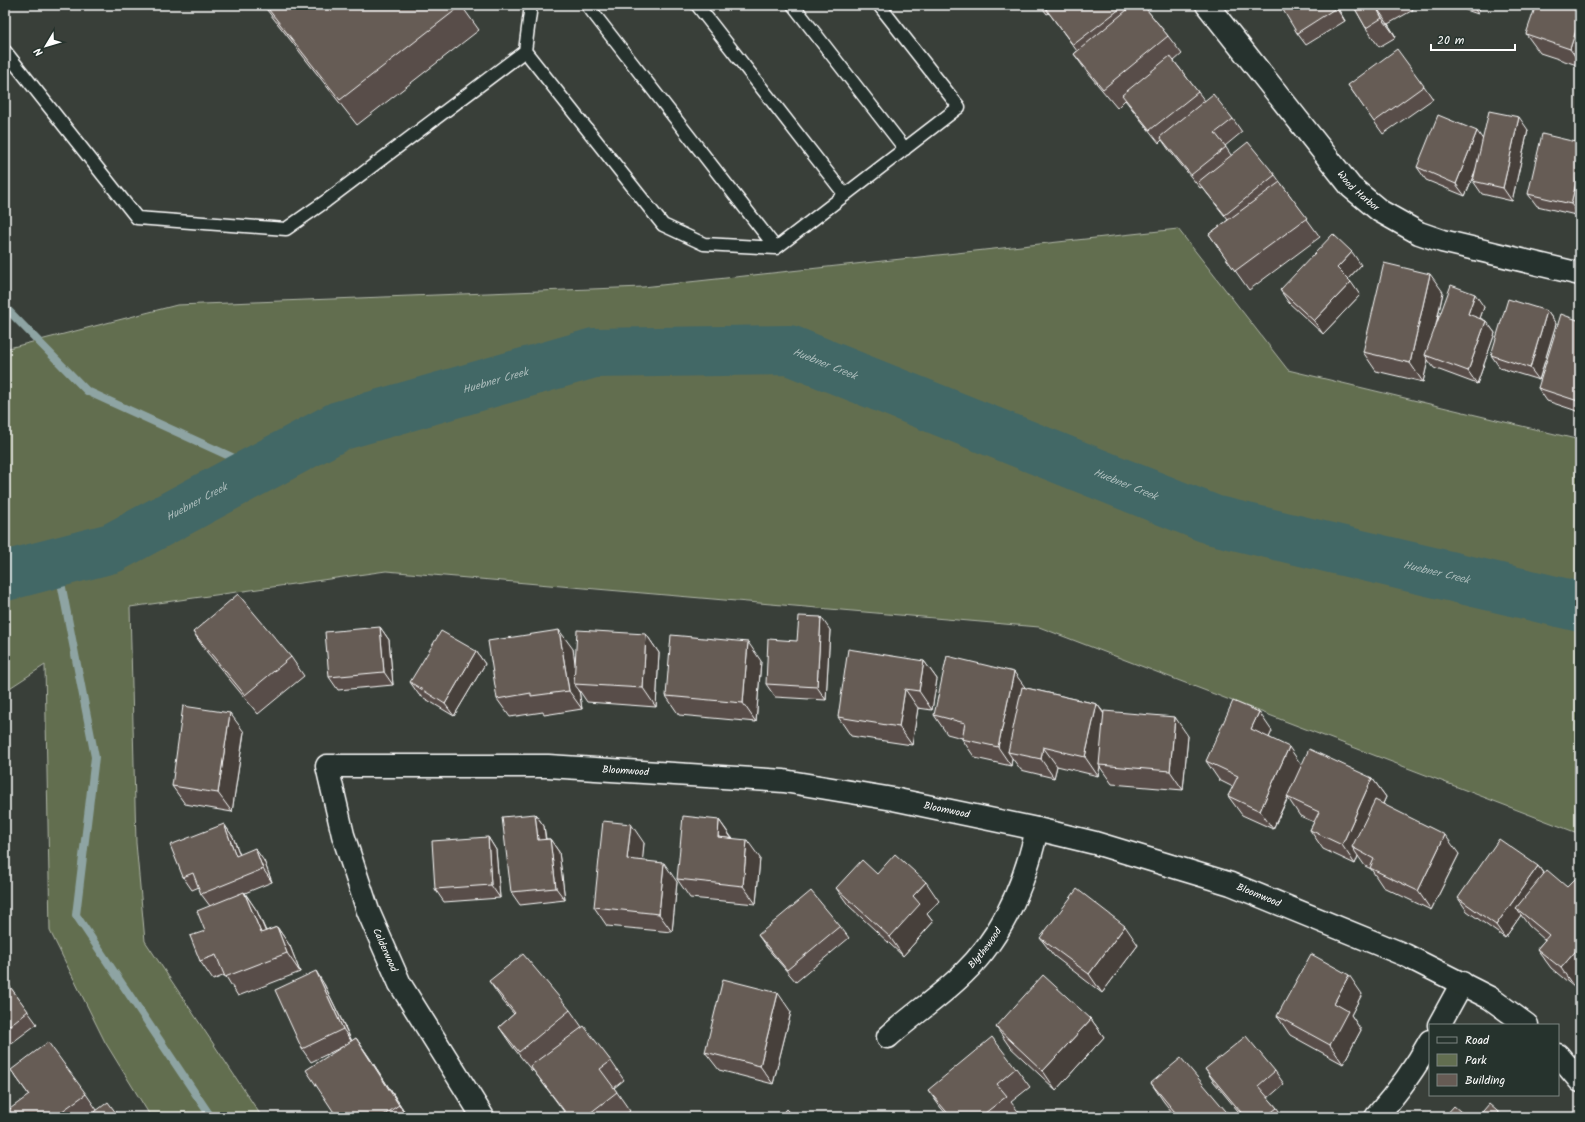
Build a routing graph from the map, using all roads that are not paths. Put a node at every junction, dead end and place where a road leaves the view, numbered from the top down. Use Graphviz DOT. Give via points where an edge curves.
graph roads {
  1 [pos="531,5"];
  2 [pos="587,5"];
  3 [pos="698,5"];
  4 [pos="793,5"];
  5 [pos="879,5"];
  6 [pos="1207,5"];
  7 [pos="5,51"];
  8 [pos="525,51"];
  9 [pos="905,149"];
  10 [pos="845,195"];
  11 [pos="776,248"];
  12 [pos="1580,274"];
  13 [pos="327,766"];
  14 [pos="1037,829"];
  15 [pos="1462,983"];
  16 [pos="1440,1024"];
  17 [pos="1526,1024"];
  18 [pos="888,1037"];
  19 [pos="1429,1043"];
  20 [pos="1559,1056"];
  21 [pos="1580,1081"];
  22 [pos="483,1117"];
  23 [pos="1376,1117"];
  1 -- 8 [label="lane"];
  2 -- 11 [label="lane"];
  3 -- 10 [label="lane"];
  4 -- 9 [label="lane"];
  5 -- 9 [label="lane" via="959,107"];
  6 -- 12 [label="street, Wood Harbor" via="1351,187 1380,211 1419,234"];
  7 -- 8 [label="lane" via="137,218 286,229"];
  8 -- 11 [label="lane" via="663,225 704,244"];
  9 -- 10 [label="lane"];
  10 -- 11 [label="lane"];
  13 -- 14 [label="street, Bloomwood" via="548,766 784,781 893,799"];
  13 -- 22 [label="street, Calderwood" via="343,835 368,911 400,984"];
  14 -- 15 [label="street, Bloomwood" via="1095,843 1231,884 1405,956"];
  14 -- 18 [label="street, Blythewood" via="1030,860 1011,909 982,954 944,992"];
  15 -- 16 [label="street"];
  15 -- 17 [label="street, Bloomwood" via="1490,998"];
  19 -- 23 [label="street" via="1398,1092"];
  20 -- 21 [label="street"];
}
